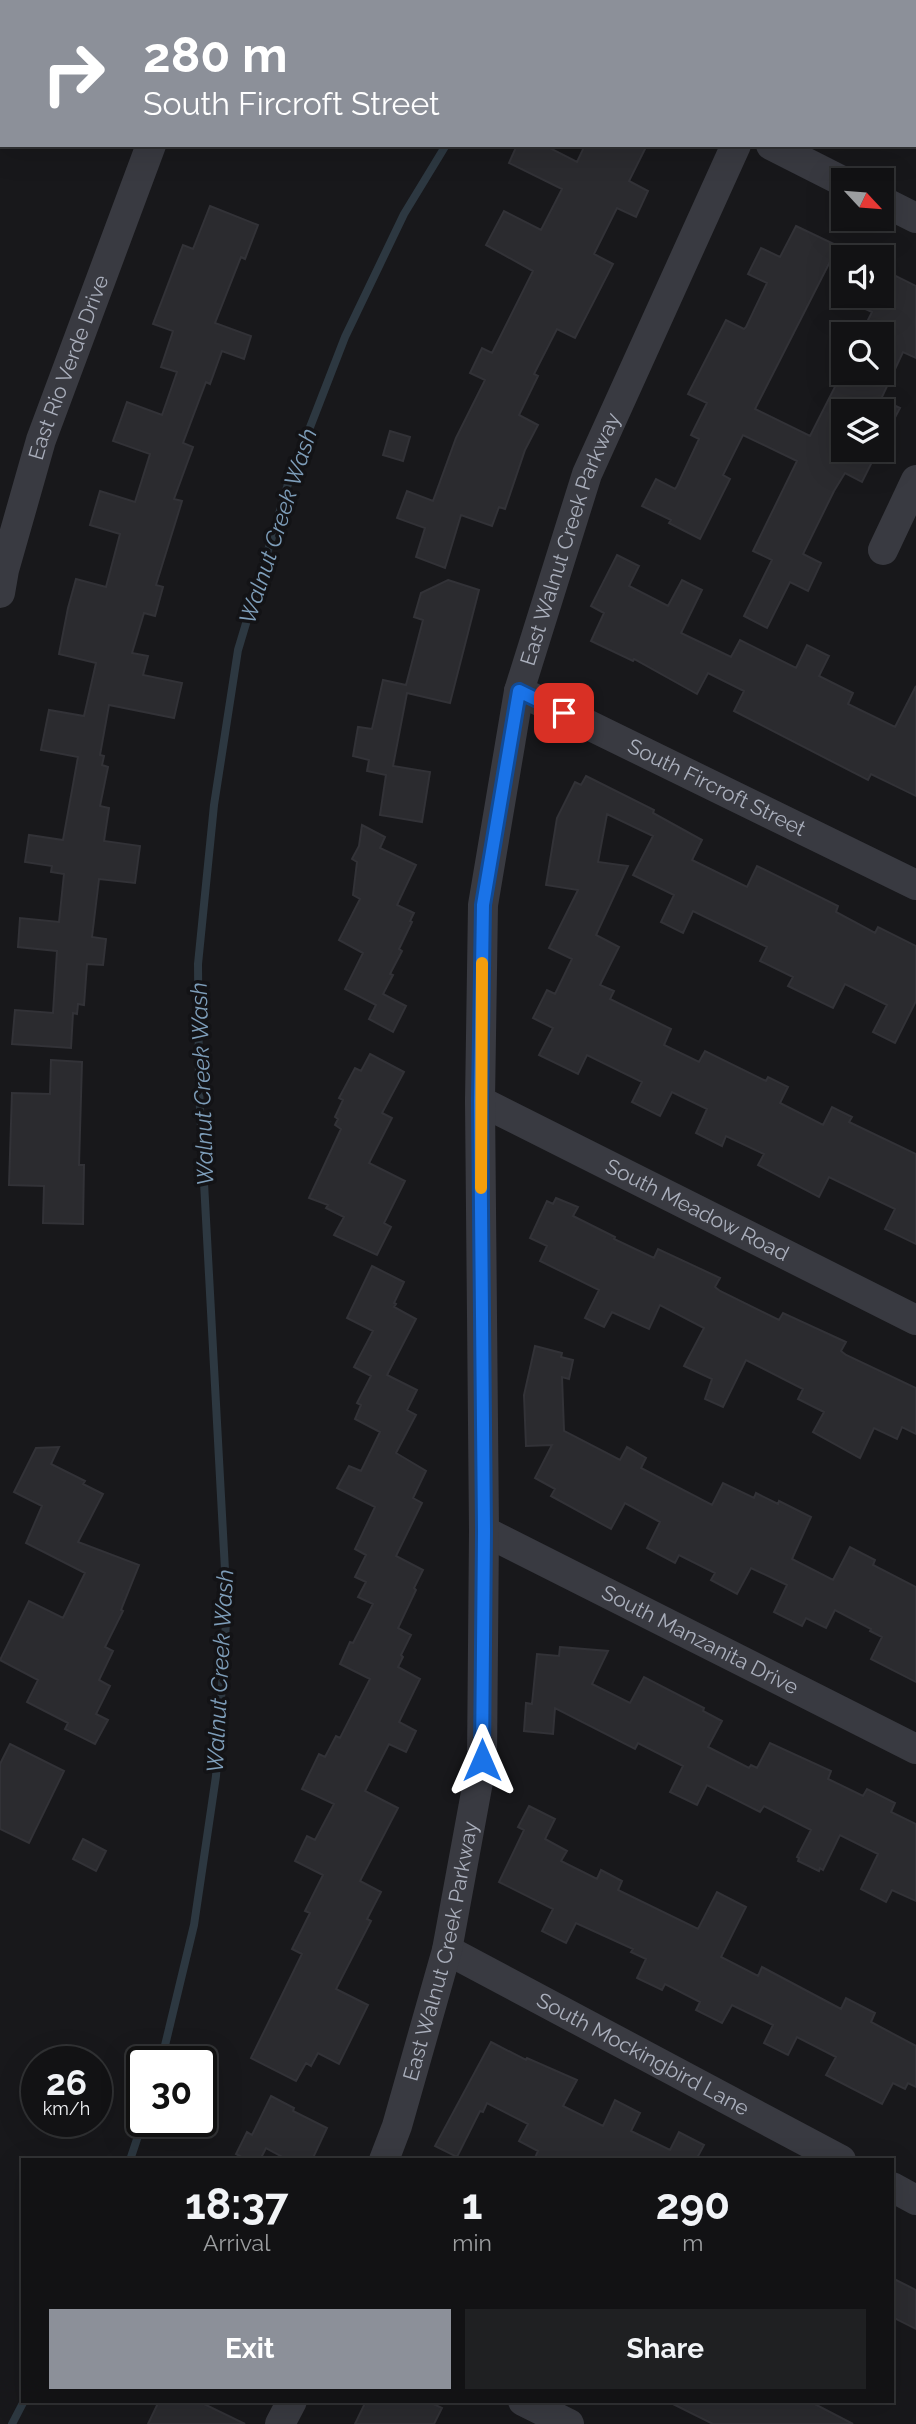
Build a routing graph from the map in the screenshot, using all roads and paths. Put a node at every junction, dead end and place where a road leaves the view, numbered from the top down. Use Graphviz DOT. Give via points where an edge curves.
graph roads {
  1 [pos="150,147"];
  2 [pos="735,147"];
  3 [pos="780,147"];
  4 [pos="805,153"];
  5 [pos="831,172"];
  6 [pos="894,207"];
  7 [pos="916,218"];
  8 [pos="916,480"];
  9 [pos="883,550"];
  10 [pos="1,577"];
  11 [pos="519,691"];
  12 [pos="916,885"];
  13 [pos="480,1101"];
  14 [pos="916,1320"];
  15 [pos="484,1531"];
  16 [pos="916,1749"];
  17 [pos="447,1950"];
  18 [pos="385,2158"];
  19 [pos="837,2158"];
  20 [pos="894,2188"];
  21 [pos="916,2200"];
  22 [pos="291,2403"];
  23 [pos="527,2403"];
  24 [pos="280,2424"];
  25 [pos="569,2424"];
  1 -- 10 [label="street, East Rio Verde Drive" via="41,440"];
  2 -- 11 [label="street, East Walnut Creek Parkway" via="587,474"];
  3 -- 4 [label="street"];
  4 -- 5 [label="street"];
  6 -- 7 [label="street"];
  8 -- 9 [label="street"];
  11 -- 12 [label="street, South Fircroft Street"];
  11 -- 13 [label="street, East Walnut Creek Parkway" via="483,905"];
  13 -- 14 [label="street, South Meadow Road"];
  13 -- 15 [label="street, East Walnut Creek Parkway"];
  15 -- 16 [label="street, South Manzanita Drive"];
  15 -- 17 [label="street, East Walnut Creek Parkway" via="482,1760"];
  17 -- 18 [label="street, East Walnut Creek Parkway"];
  17 -- 19 [label="street, South Mockingbird Lane"];
  20 -- 21 [label="street"];
  22 -- 24 [label="street"];
  23 -- 25 [label="street"];
}
